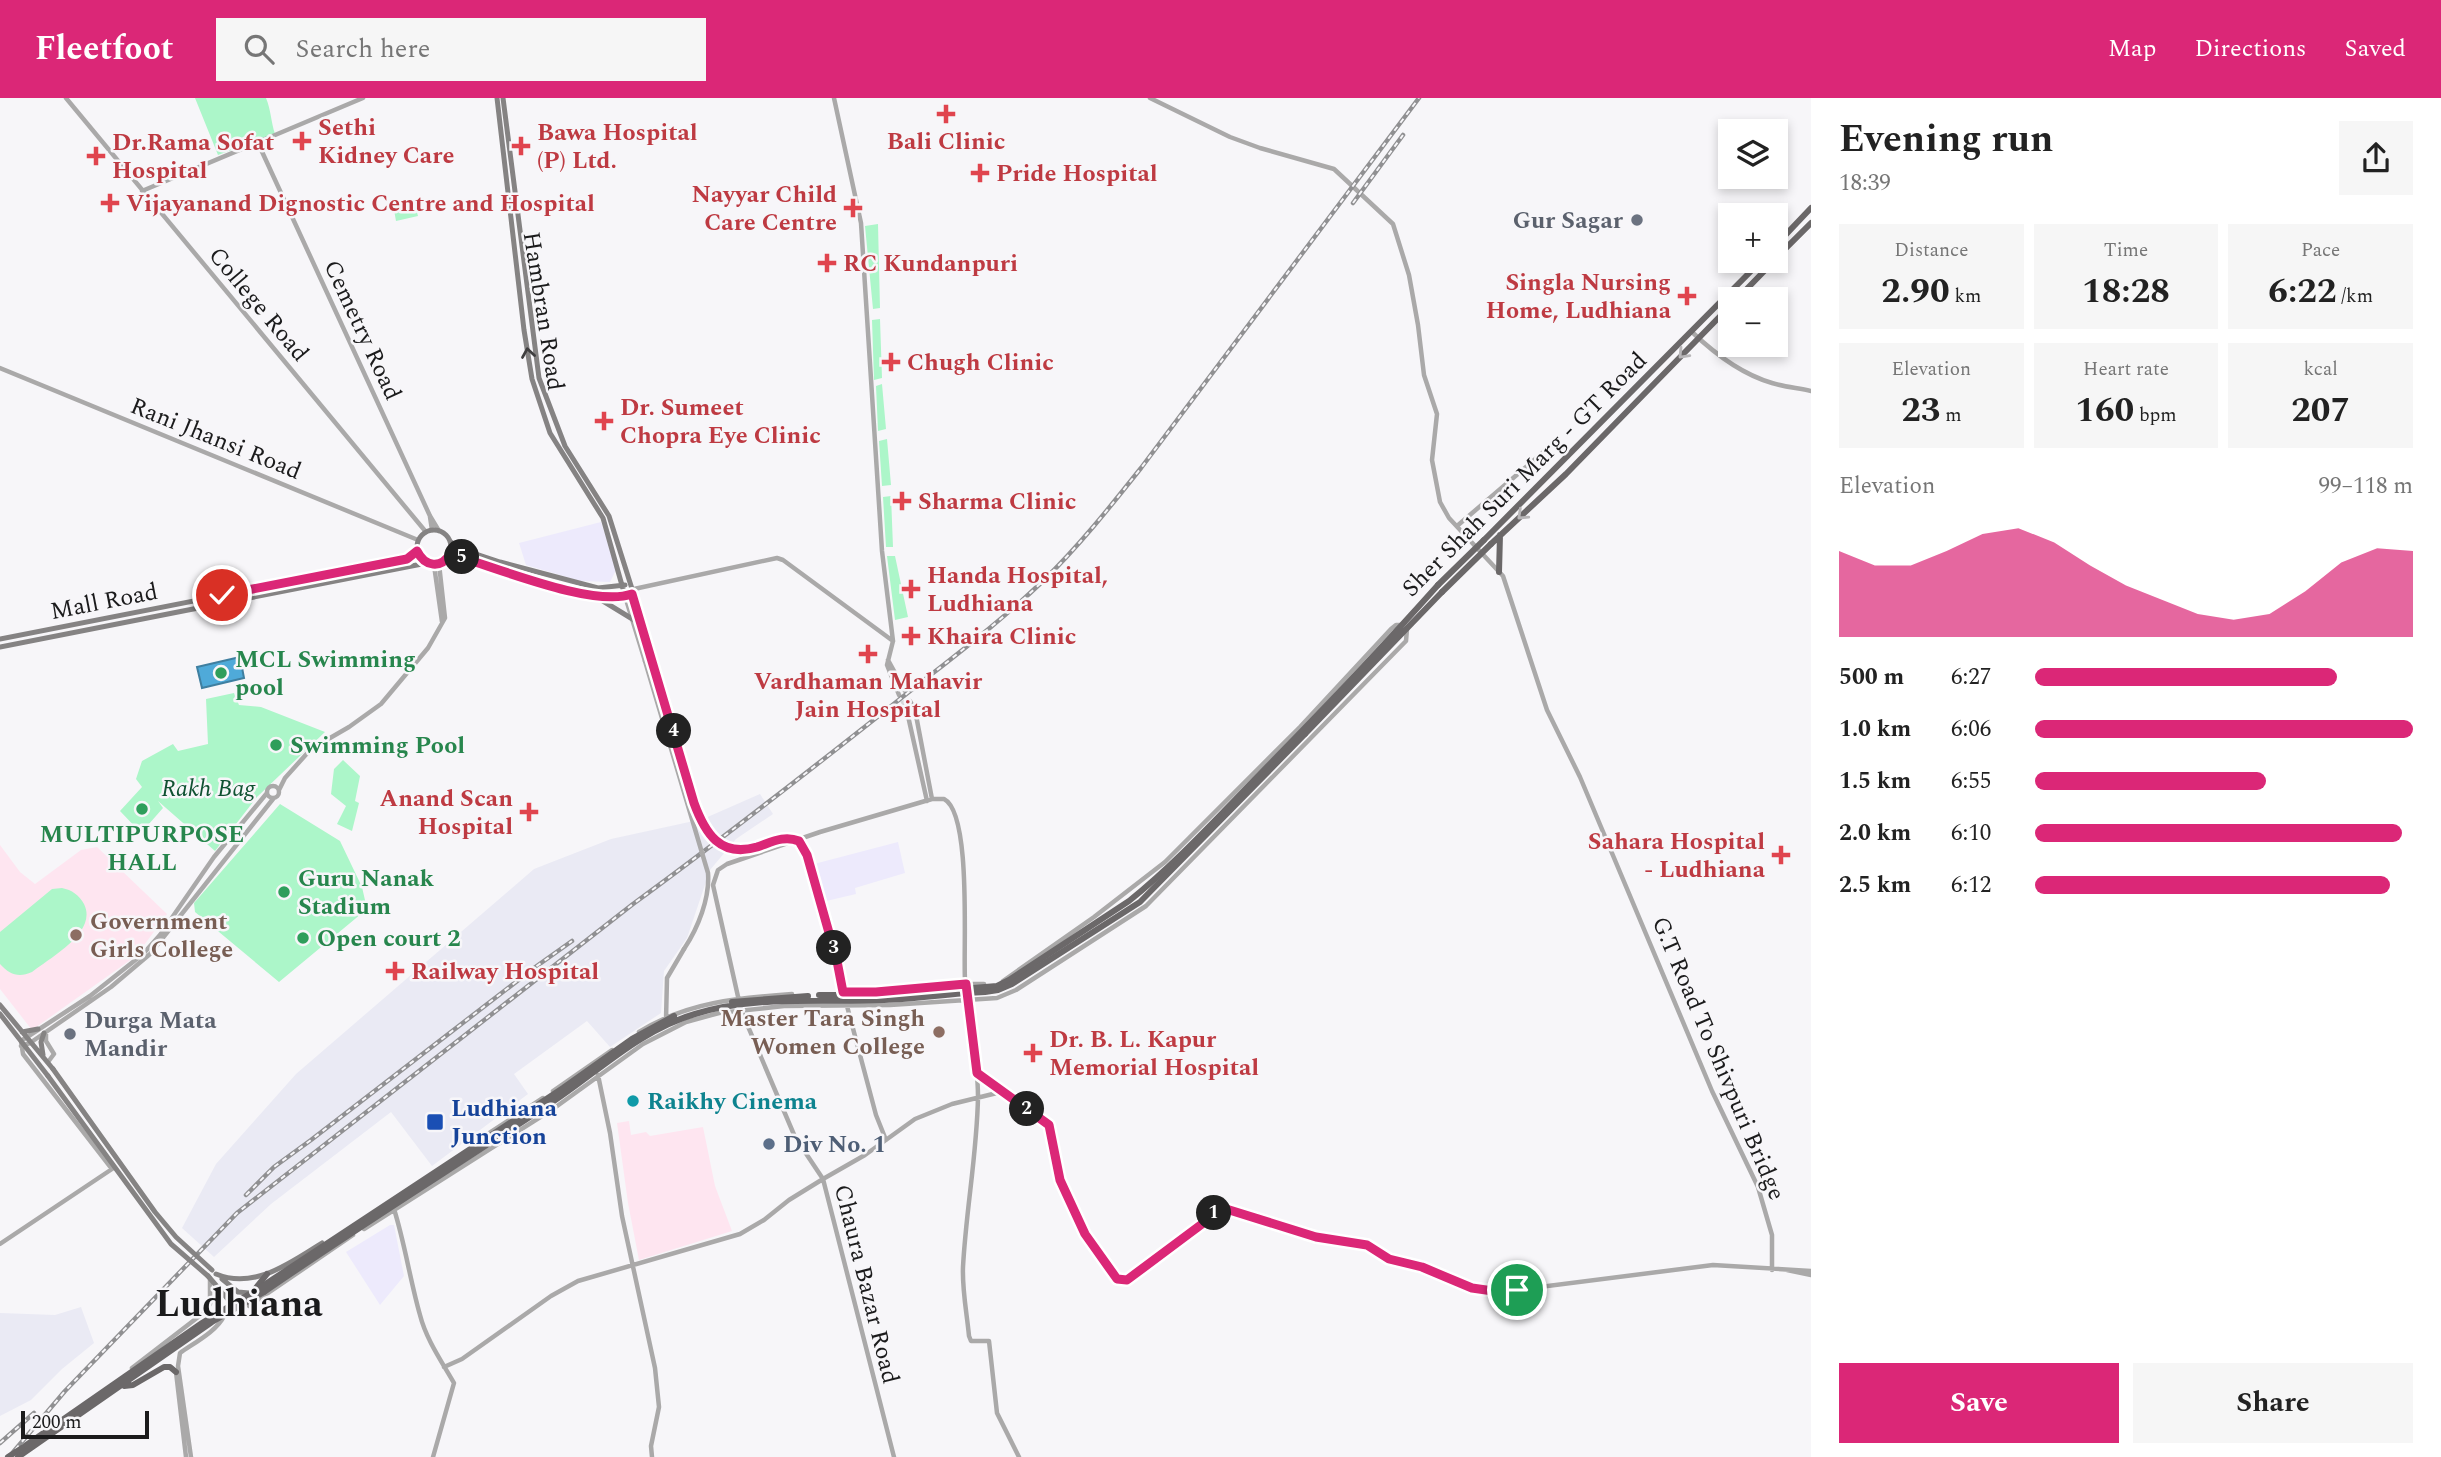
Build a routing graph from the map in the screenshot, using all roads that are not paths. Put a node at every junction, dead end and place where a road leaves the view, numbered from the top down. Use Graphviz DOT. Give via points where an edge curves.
graph roads {
  1 [pos="66,98"];
  2 [pos="363,98"];
  3 [pos="497,98"];
  4 [pos="503,98"];
  5 [pos="834,98"];
  6 [pos="1150,98"];
  7 [pos="258,143"];
  8 [pos="142,191"];
  9 [pos="1811,208"];
  10 [pos="1811,223"];
  11 [pos="1788,232"];
  12 [pos="1788,247"];
  13 [pos="1749,273"];
  14 [pos="1762,273"];
  15 [pos="1749,287"];
  16 [pos="1718,318"];
  17 [pos="1692,332"];
  18 [pos="1698,338"];
  19 [pos="0,368"];
  20 [pos="1811,391"];
  21 [pos="1567,457"];
  22 [pos="430,516"];
  23 [pos="1457,526"];
  24 [pos="429,531"];
  25 [pos="439,531"];
  26 [pos="1500,535"];
  27 [pos="418,540"];
  28 [pos="451,542"];
  29 [pos="1487,542"];
  30 [pos="417,551"];
  31 [pos="450,554"];
  32 [pos="433,564"];
  33 [pos="1499,572"];
  34 [pos="629,590"];
  35 [pos="593,595"];
  36 [pos="634,620"];
  37 [pos="442,622"];
  38 [pos="1402,629"];
  39 [pos="0,639"];
  40 [pos="893,641"];
  41 [pos="0,647"];
  42 [pos="649,660"];
  43 [pos="888,660"];
  44 [pos="905,691"];
  45 [pos="898,695"];
  46 [pos="910,701"];
  47 [pos="906,707"];
  48 [pos="285,778"];
  49 [pos="273,786"];
  50 [pos="279,790"];
  51 [pos="267,793"];
  52 [pos="273,799"];
  53 [pos="930,800"];
  54 [pos="966,984"];
  55 [pos="843,992"];
  56 [pos="738,998"];
  57 [pos="968,1000"];
  58 [pos="0,1005"];
  59 [pos="852,1006"];
  60 [pos="741,1010"];
  61 [pos="0,1014"];
  62 [pos="666,1017"];
  63 [pos="668,1029"];
  64 [pos="43,1031"];
  65 [pos="24,1041"];
  66 [pos="43,1055"];
  67 [pos="48,1062"];
  68 [pos="977,1073"];
  69 [pos="598,1074"];
  70 [pos="1001,1092"];
  71 [pos="978,1097"];
  72 [pos="886,1140"];
  73 [pos="823,1179"];
  74 [pos="390,1200"];
  75 [pos="395,1210"];
  76 [pos="346,1228"];
  77 [pos="355,1235"];
  78 [pos="0,1244"];
  79 [pos="633,1264"];
  80 [pos="1772,1269"];
  81 [pos="1811,1273"];
  82 [pos="267,1274"];
  83 [pos="214,1276"];
  84 [pos="251,1293"];
  85 [pos="240,1300"];
  86 [pos="235,1306"];
  87 [pos="249,1306"];
  88 [pos="224,1315"];
  89 [pos="196,1324"];
  90 [pos="444,1367"];
  91 [pos="173,1369"];
  92 [pos="118,1386"];
  93 [pos="8,1457"];
  94 [pos="18,1457"];
  95 [pos="189,1457"];
  96 [pos="433,1457"];
  97 [pos="652,1457"];
  98 [pos="894,1457"];
  99 [pos="1019,1457"];
  1 -- 8 [label="street, College Road"];
  2 -- 7 [label="street"];
  34 -- 3 [label="main road, Hambran Road, one-way" via="603,518 550,433 532,379"];
  4 -- 34 [label="main road, Hambran Road" via="539,378 565,446 609,516"];
  5 -- 40 [label="street" via="861,223 882,551"];
  6 -- 23 [label="street, G.T Road To Shivpuri Bridge" via="1240,141 1334,169 1391,220 1404,253 1423,375 1437,414 1432,460 1436,488 1445,512"];
  7 -- 8 [label="street"];
  7 -- 22 [label="street, Cemetry Road"];
  8 -- 24 [label="street, College Road"];
  9 -- 11 [label="main road"];
  10 -- 12 [label="main road"];
  13 -- 17 [label="main road, Sher Shah Suri Marg - GT Road"];
  14 -- 15 [label="main road"];
  16 -- 18 [label="main road, Sher Shah Suri Marg - GT Road"];
  17 -- 18 [label="street"];
  17 -- 21 [label="main road, Sher Shah Suri Marg - GT Road"];
  18 -- 20 [label="street" via="1748,373"];
  18 -- 26 [label="main road, Sher Shah Suri Marg - GT Road, one-way"];
  19 -- 27 [label="street, Rani Jhansi Road"];
  21 -- 23 [label="street" via="1558,444 1552,444"];
  21 -- 29 [label="main road, Sher Shah Suri Marg - GT Road"];
  22 -- 24 [label="street"];
  22 -- 25 [label="street, Cemetry Road"];
  23 -- 33 [label="street, G.T Road To Shivpuri Bridge"];
  24 -- 25 [label="main road"];
  24 -- 27 [label="main road"];
  25 -- 28 [label="main road"];
  26 -- 29 [label="main road, Sher Shah Suri Marg - GT Road"];
  26 -- 33 [label="main road"];
  27 -- 30 [label="main road"];
  28 -- 31 [label="main road"];
  28 -- 34 [label="main road" via="500,562 598,589"];
  29 -- 38 [label="main road, Sher Shah Suri Marg - GT Road, bridge"];
  30 -- 32 [label="main road"];
  30 -- 39 [label="main road, Mall Road" via="407,559"];
  31 -- 32 [label="main road"];
  31 -- 35 [label="main road"];
  32 -- 37 [label="street"];
  32 -- 37 [label="street" via="442,589"];
  32 -- 41 [label="main road, Mall Road"];
  33 -- 80 [label="street, G.T Road To Shivpuri Bridge" via="1550,717 1758,1187 1772,1235"];
  34 -- 35 [label="main road"];
  34 -- 36 [label="street"];
  34 -- 40 [label="street" via="780,559"];
  34 -- 42 [label="street"];
  35 -- 36 [label="main road"];
  36 -- 42 [label="street"];
  37 -- 48 [label="street" via="428,648 380,704 311,749"];
  38 -- 54 [label="street" via="1396,625 1391,629 1300,727 1135,887 1002,981"];
  38 -- 57 [label="street" via="1406,641 1146,906 1016,990 997,998"];
  38 -- 84 [label="main road, bridge" via="1146,888 1009,980 988,987 887,995 746,999 663,1020"];
  38 -- 86 [label="main road, bridge" via="1140,902 1012,984 985,992 886,1000 744,1004 669,1023"];
  40 -- 43 [label="street"];
  42 -- 55 [label="street, bridge" via="705,830 717,842 735,849 784,838 799,841 827,922"];
  42 -- 62 [label="street, bridge" via="708,873 706,897 692,938 667,978"];
  43 -- 44 [label="street"];
  43 -- 45 [label="street"];
  46 -- 53 [label="street"];
  47 -- 53 [label="street"];
  48 -- 49 [label="street"];
  48 -- 50 [label="street"];
  49 -- 50 [label="street"];
  49 -- 51 [label="street"];
  50 -- 52 [label="street"];
  51 -- 52 [label="street"];
  51 -- 64 [label="street" via="143,954"];
  52 -- 64 [label="street" via="150,954 111,987"];
  53 -- 54 [label="street" via="951,803 960,840"];
  53 -- 56 [label="street, Chaura Bazar Road" via="820,832 718,870 713,878 714,893"];
  54 -- 55 [label="street"];
  54 -- 57 [label="street"];
  55 -- 56 [label="street"];
  56 -- 60 [label="street, Chaura Bazar Road"];
  56 -- 62 [label="street"];
  57 -- 59 [label="street"];
  57 -- 68 [label="street"];
  58 -- 65 [label="main road"];
  59 -- 60 [label="street"];
  59 -- 72 [label="street" via="876,1115"];
  60 -- 63 [label="street"];
  60 -- 73 [label="street, Chaura Bazar Road" via="795,1137"];
  61 -- 65 [label="main road"];
  62 -- 63 [label="street"];
  62 -- 74 [label="street"];
  63 -- 69 [label="street"];
  64 -- 65 [label="main road"];
  64 -- 65 [label="street"];
  64 -- 66 [label="main road"];
  64 -- 67 [label="street" via="54,1054"];
  65 -- 66 [label="main road"];
  65 -- 78 [label="street" via="23,1054 112,1169"];
  65 -- 83 [label="main road, bridge" via="171,1244"];
  66 -- 67 [label="main road"];
  67 -- 83 [label="main road, bridge" via="155,1212"];
  68 -- 70 [label="street"];
  68 -- 71 [label="street"];
  69 -- 75 [label="street" via="553,1109"];
  69 -- 79 [label="street"];
  70 -- 71 [label="street"];
  70 -- 80 [label="street" via="1049,1125 1060,1180 1078,1220 1121,1281 1221,1208 1316,1237 1367,1245 1389,1259 1422,1267 1456,1283 1500,1292 1713,1265"];
  71 -- 72 [label="street" via="925,1114"];
  71 -- 99 [label="street" via="963,1268 970,1336 971,1341 989,1341 997,1413"];
  72 -- 73 [label="street"];
  73 -- 79 [label="street" via="740,1234"];
  73 -- 98 [label="street, Chaura Bazar Road"];
  74 -- 75 [label="street"];
  74 -- 76 [label="street"];
  75 -- 77 [label="street"];
  75 -- 90 [label="street" via="420,1317"];
  76 -- 77 [label="street"];
  76 -- 82 [label="main road, bridge"];
  77 -- 87 [label="street, bridge"];
  79 -- 90 [label="street" via="571,1284"];
  79 -- 97 [label="street" via="659,1407"];
  80 -- 81 [label="street"];
  82 -- 83 [label="main road" via="242,1280"];
  82 -- 84 [label="main road"];
  83 -- 84 [label="main road" via="238,1292"];
  83 -- 85 [label="main road"];
  83 -- 86 [label="main road"];
  83 -- 89 [label="street" via="210,1304"];
  84 -- 85 [label="main road"];
  85 -- 86 [label="main road"];
  86 -- 87 [label="main road"];
  86 -- 88 [label="main road"];
  86 -- 89 [label="main road"];
  88 -- 91 [label="street" via="180,1353"];
  88 -- 92 [label="main road"];
  89 -- 92 [label="street" via="115,1382"];
  89 -- 93 [label="main road, bridge"];
  90 -- 96 [label="street" via="454,1383"];
  91 -- 92 [label="main road"];
  91 -- 95 [label="street"];
  92 -- 94 [label="main road"];
}
